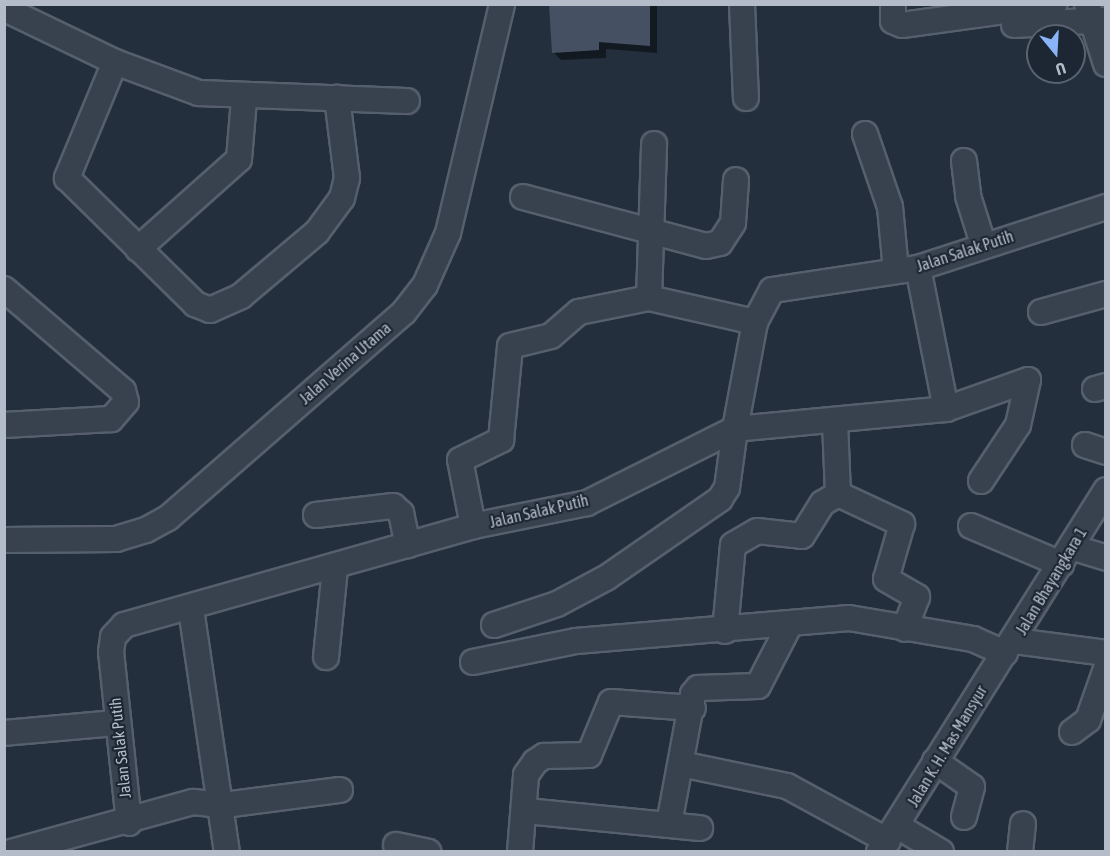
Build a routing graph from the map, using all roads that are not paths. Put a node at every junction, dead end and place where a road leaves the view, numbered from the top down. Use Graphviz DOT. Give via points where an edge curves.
graph roads {
  1 [pos="502,4"];
  2 [pos="742,4"];
  3 [pos="893,4"];
  4 [pos="1055,4"];
  5 [pos="6,10"];
  6 [pos="1095,15"];
  7 [pos="1003,26"];
  8 [pos="115,62"];
  9 [pos="1106,64"];
  10 [pos="337,98"];
  11 [pos="746,98"];
  12 [pos="244,99"];
  13 [pos="407,102"];
  14 [pos="865,134"];
  15 [pos="654,144"];
  16 [pos="963,161"];
  17 [pos="736,180"];
  18 [pos="523,196"];
  19 [pos="1104,211"];
  20 [pos="652,235"];
  21 [pos="983,244"];
  22 [pos="138,249"];
  23 [pos="907,269"];
  24 [pos="4,289"];
  25 [pos="1106,294"];
  26 [pos="649,298"];
  27 [pos="1041,312"];
  28 [pos="755,322"];
  29 [pos="946,409"];
  30 [pos="835,423"];
  31 [pos="4,425"];
  32 [pos="735,429"];
  33 [pos="981,481"];
  34 [pos="1106,490"];
  35 [pos="837,494"];
  36 [pos="316,515"];
  37 [pos="473,526"];
  38 [pos="971,526"];
  39 [pos="4,540"];
  40 [pos="408,545"];
  41 [pos="1066,556"];
  42 [pos="1106,558"];
  43 [pos="334,568"];
  44 [pos="191,609"];
  45 [pos="494,625"];
  46 [pos="789,626"];
  47 [pos="905,629"];
  48 [pos="725,631"];
  49 [pos="1010,647"];
  50 [pos="1106,653"];
  51 [pos="327,657"];
  52 [pos="473,662"];
  53 [pos="1106,669"];
  54 [pos="693,708"];
  55 [pos="115,723"];
  56 [pos="1072,732"];
  57 [pos="4,734"];
  58 [pos="4,750"];
  59 [pos="935,761"];
  60 [pos="681,764"];
  61 [pos="340,790"];
  62 [pos="224,806"];
  63 [pos="526,811"];
  64 [pos="964,817"];
  65 [pos="129,823"];
  66 [pos="669,824"];
  67 [pos="1023,824"];
  68 [pos="700,828"];
  69 [pos="889,840"];
  70 [pos="396,845"];
  71 [pos="11,852"];
  72 [pos="227,852"];
  73 [pos="428,852"];
  74 [pos="520,852"];
  75 [pos="940,852"];
  76 [pos="1020,852"];
  1 -- 39 [label="street, Jalan Verina Utama" via="448,233 425,285 404,312 168,518 146,531 116,539"];
  2 -- 11 [label="street"];
  3 -- 4 [label="street" via="893,21 902,26"];
  5 -- 8 [label="street"];
  6 -- 7 [label="street"];
  6 -- 9 [label="street"];
  8 -- 12 [label="street" via="199,93"];
  8 -- 22 [label="street" via="67,178"];
  10 -- 12 [label="street"];
  10 -- 13 [label="street"];
  10 -- 22 [label="street" via="347,178 342,198 317,232 240,296 210,310 195,304"];
  12 -- 22 [label="street" via="238,159"];
  14 -- 23 [label="street"];
  15 -- 20 [label="street"];
  16 -- 21 [label="street" via="968,196"];
  17 -- 20 [label="street" via="733,223 720,243 706,246"];
  18 -- 20 [label="street"];
  19 -- 21 [label="street, Jalan Salak Putih"];
  20 -- 26 [label="street"];
  21 -- 23 [label="street, Jalan Salak Putih"];
  23 -- 28 [label="street, Jalan Salak Putih" via="786,284 764,299"];
  23 -- 29 [label="street"];
  24 -- 31 [label="street" via="123,391 126,402 111,419"];
  25 -- 27 [label="street"];
  26 -- 28 [label="street"];
  26 -- 37 [label="street" via="579,312 551,336 510,346 501,440 460,460"];
  28 -- 32 [label="street, Jalan Salak Putih"];
  29 -- 30 [label="street"];
  29 -- 33 [label="street" via="1028,380 1018,424"];
  30 -- 32 [label="street"];
  30 -- 35 [label="street"];
  32 -- 37 [label="street, Jalan Salak Putih" via="587,502"];
  32 -- 45 [label="street" via="728,488 720,499 606,578 557,604"];
  34 -- 41 [label="street, Jalan Bhayangkara 1"];
  35 -- 47 [label="street" via="902,524 886,579 917,597"];
  35 -- 48 [label="street" via="823,503 802,536 757,531 733,545"];
  36 -- 40 [label="street" via="393,506 400,513"];
  37 -- 40 [label="street, Jalan Salak Putih"];
  38 -- 41 [label="street"];
  40 -- 43 [label="street, Jalan Salak Putih"];
  41 -- 42 [label="street"];
  41 -- 49 [label="street, Jalan Bhayangkara 1"];
  43 -- 44 [label="street, Jalan Salak Putih"];
  43 -- 51 [label="street"];
  44 -- 55 [label="street, Jalan Salak Putih" via="124,625 113,637"];
  44 -- 62 [label="street"];
  46 -- 47 [label="street" via="849,618"];
  46 -- 48 [label="street"];
  46 -- 54 [label="street" via="758,686 698,688"];
  47 -- 49 [label="street"];
  48 -- 52 [label="street" via="576,641"];
  49 -- 50 [label="street"];
  49 -- 59 [label="street, Jalan K. H. Mas Mansyur"];
  53 -- 56 [label="street" via="1088,720"];
  54 -- 60 [label="street"];
  54 -- 63 [label="street" via="611,702 589,755 544,756 528,769"];
  55 -- 57 [label="street"];
  55 -- 65 [label="street, Jalan Salak Putih"];
  57 -- 58 [label="street"];
  59 -- 64 [label="street" via="972,787"];
  59 -- 69 [label="street, Jalan K. H. Mas Mansyur"];
  60 -- 66 [label="street"];
  60 -- 69 [label="street" via="787,786"];
  61 -- 62 [label="street, Jalan Salak Putih"];
  62 -- 65 [label="street, Jalan Salak Putih" via="193,802"];
  62 -- 72 [label="street"];
  63 -- 66 [label="street"];
  63 -- 74 [label="street"];
  65 -- 71 [label="street, Jalan Salak Putih"];
  66 -- 68 [label="street"];
  67 -- 76 [label="street"];
  69 -- 75 [label="street"];
  70 -- 73 [label="street"];
}
